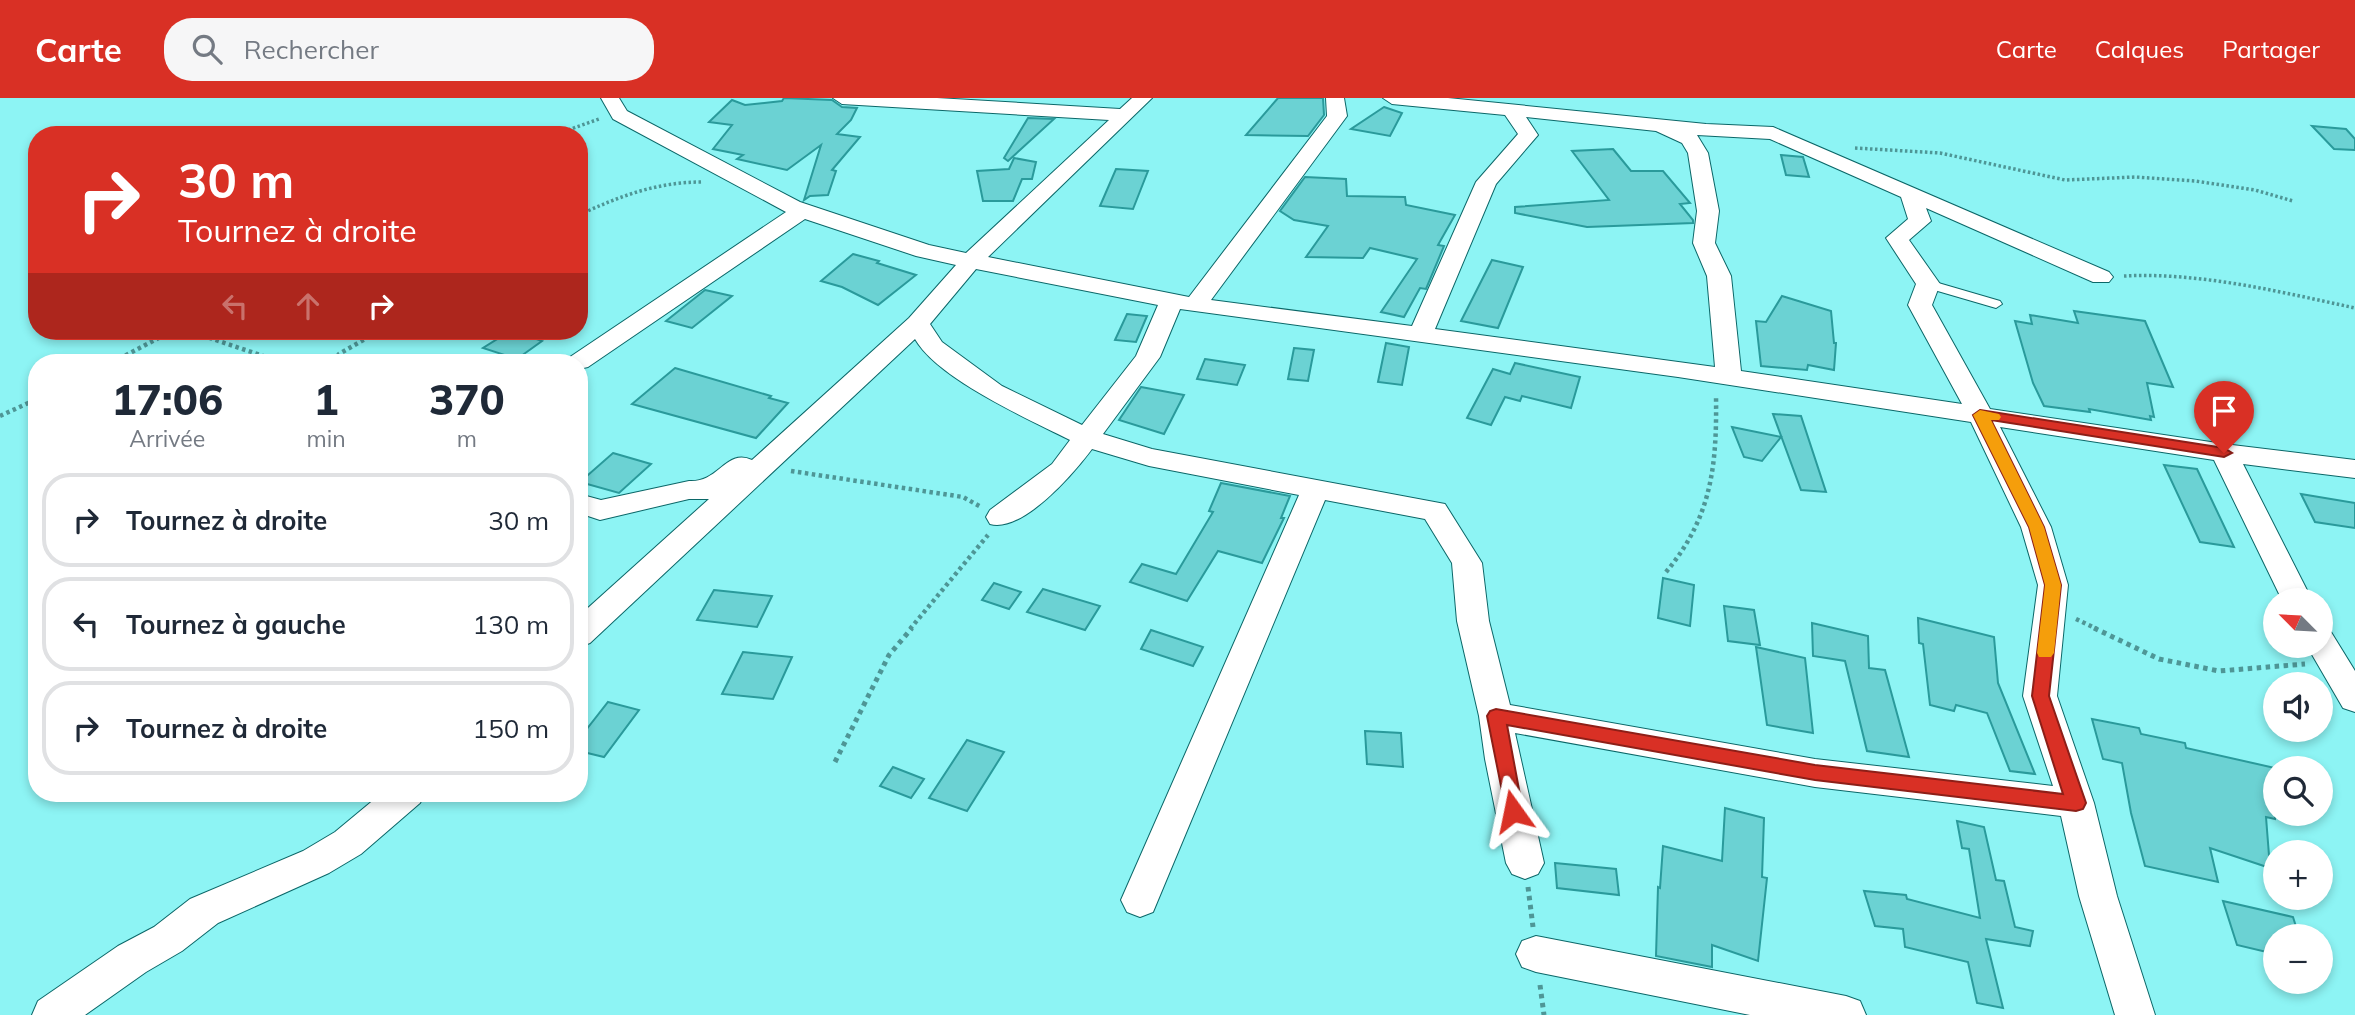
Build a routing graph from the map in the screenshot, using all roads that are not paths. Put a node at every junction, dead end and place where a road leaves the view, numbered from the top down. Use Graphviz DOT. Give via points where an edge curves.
graph roads {
  1 [pos="842,98"];
  2 [pos="1335,98"];
  3 [pos="1392,98"];
  4 [pos="613,103"];
  5 [pos="1134,106"];
  6 [pos="1513,113"];
  7 [pos="1654,124"];
  8 [pos="1910,193"];
  9 [pos="803,211"];
  10 [pos="971,261"];
  11 [pos="2101,277"];
  12 [pos="1928,284"];
  13 [pos="1183,303"];
  14 [pos="1996,304"];
  15 [pos="918,323"];
  16 [pos="1420,335"];
  17 [pos="588,356"];
  18 [pos="1729,377"];
  19 [pos="1980,415"];
  20 [pos="1087,438"];
  21 [pos="2224,453"];
  22 [pos="764,467"];
  23 [pos="2355,469"];
  24 [pos="1316,488"];
  25 [pos="588,506"];
  26 [pos="1000,517"];
  27 [pos="2291,588"];
  28 [pos="588,627"];
  29 [pos="2334,652"];
  30 [pos="2355,699"];
  31 [pos="1496,716"];
  32 [pos="396,802"];
  33 [pos="2076,803"];
  34 [pos="1525,863"];
  35 [pos="1140,900"];
  36 [pos="1536,954"];
  37 [pos="52,1015"];
  38 [pos="1846,1015"];
  39 [pos="2135,1015"];
  1 -- 5 [label="street"];
  2 -- 13 [label="street" via="1337,116"];
  3 -- 6 [label="street"];
  4 -- 9 [label="street" via="620,115 656,137"];
  5 -- 10 [label="street"];
  6 -- 7 [label="street"];
  6 -- 16 [label="street" via="1528,135 1486,182"];
  7 -- 8 [label="street" via="1773,133"];
  7 -- 18 [label="street" via="1690,139 1698,153 1708,211 1704,243 1718,276"];
  8 -- 11 [label="street"];
  8 -- 12 [label="street" via="1920,221 1897,238"];
  9 -- 10 [label="street" via="923,251"];
  9 -- 17 [label="street"];
  10 -- 13 [label="street"];
  10 -- 15 [label="street"];
  12 -- 14 [label="lane"];
  12 -- 19 [label="street" via="1920,305"];
  13 -- 16 [label="street"];
  13 -- 20 [label="street"];
  15 -- 20 [label="street" via="932,347 993,391"];
  15 -- 22 [label="street"];
  16 -- 18 [label="street"];
  18 -- 19 [label="street"];
  19 -- 21 [label="street"];
  19 -- 33 [label="street" via="2036,527 2053,585 2040,696"];
  20 -- 24 [label="street" via="1149,457"];
  20 -- 26 [label="street" via="1062,470"];
  21 -- 23 [label="street"];
  21 -- 27 [label="street"];
  22 -- 25 [label="street" via="741,465 704,491 688,490 600,510"];
  22 -- 28 [label="street"];
  24 -- 31 [label="street" via="1435,511 1444,522 1467,563 1473,621"];
  24 -- 35 [label="street"];
  29 -- 30 [label="street"];
  31 -- 33 [label="street" via="1815,773"];
  31 -- 34 [label="street"];
  32 -- 37 [label="street" via="348,843 316,862 204,911"];
  33 -- 39 [label="street" via="2098,896"];
  36 -- 38 [label="street"];
}
